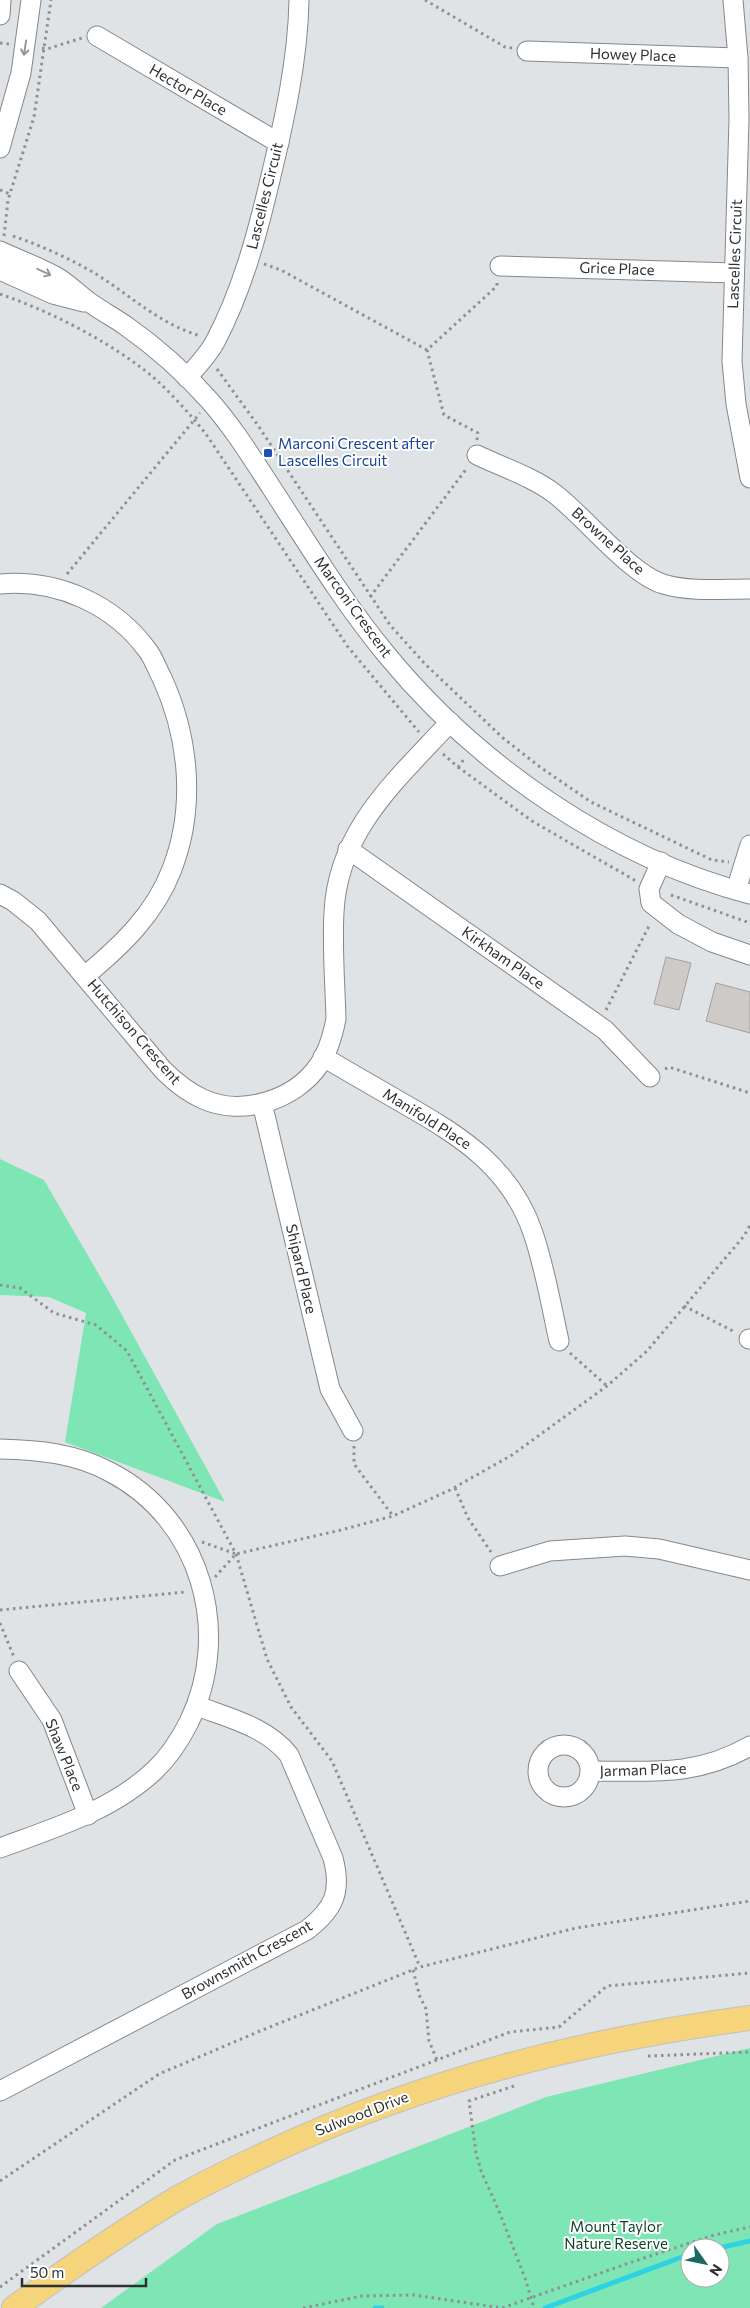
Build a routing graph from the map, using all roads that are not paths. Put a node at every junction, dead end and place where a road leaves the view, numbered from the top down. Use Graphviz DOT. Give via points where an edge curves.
graph roads {
  1 [pos="1,0"];
  2 [pos="31,0"];
  3 [pos="299,0"];
  4 [pos="733,0"];
  5 [pos="0,15"];
  6 [pos="97,36"];
  7 [pos="527,51"];
  8 [pos="738,58"];
  9 [pos="279,143"];
  10 [pos="0,148"];
  11 [pos="3,236"];
  12 [pos="4,265"];
  13 [pos="500,266"];
  14 [pos="734,273"];
  15 [pos="187,378"];
  16 [pos="477,456"];
  17 [pos="750,478"];
  18 [pos="0,584"];
  19 [pos="750,590"];
  20 [pos="450,722"];
  21 [pos="750,845"];
  22 [pos="348,849"];
  23 [pos="661,862"];
  24 [pos="743,892"];
  25 [pos="0,894"];
  26 [pos="750,955"];
  27 [pos="85,976"];
  28 [pos="323,1057"];
  29 [pos="650,1077"];
  30 [pos="262,1103"];
  31 [pos="559,1341"];
  32 [pos="353,1431"];
  33 [pos="0,1450"];
  34 [pos="500,1566"];
  35 [pos="750,1570"];
  36 [pos="19,1671"];
  37 [pos="197,1706"];
  38 [pos="750,1746"];
  39 [pos="591,1771"];
  40 [pos="88,1815"];
  41 [pos="0,1848"];
  42 [pos="750,2018"];
  43 [pos="0,2091"];
  44 [pos="14,2308"];
  1 -- 5 [label="street"];
  2 -- 10 [label="street, one-way" via="21,73"];
  3 -- 9 [label="street, Lascelles Circuit" via="294,60"];
  4 -- 8 [label="street, Lascelles Circuit"];
  6 -- 9 [label="street, Hector Place"];
  7 -- 8 [label="street, Howey Place"];
  8 -- 14 [label="street, Lascelles Circuit"];
  9 -- 15 [label="street, Lascelles Circuit" via="256,238 235,298 214,345"];
  11 -- 12 [label="street"];
  12 -- 15 [label="street, Marconi Crescent" via="60,279 90,304 126,325"];
  13 -- 14 [label="street, Grice Place"];
  14 -- 17 [label="street, Lascelles Circuit" via="732,361 736,404"];
  15 -- 20 [label="street, Marconi Crescent" via="236,434 356,615 388,656"];
  16 -- 19 [label="street, Browne Place" via="534,481 554,494 643,574 662,584"];
  18 -- 27 [label="street" via="21,583 55,589 89,601 117,618 150,653 168,692 178,725 187,774 186,814 178,852 143,921"];
  20 -- 22 [label="street, Hutchison Crescent" via="364,819"];
  20 -- 23 [label="street, Marconi Crescent" via="498,764 550,802"];
  21 -- 24 [label="street" via="743,866"];
  22 -- 28 [label="street, Hutchison Crescent" via="334,912 336,1018 334,1032"];
  22 -- 29 [label="street, Kirkham Place" via="598,1024"];
  23 -- 24 [label="street, Marconi Crescent"];
  23 -- 26 [label="street" via="644,888 651,903 678,924 712,942"];
  25 -- 27 [label="street, Hutchison Crescent" via="38,921"];
  27 -- 30 [label="street, Hutchison Crescent" via="181,1087 215,1103 239,1106"];
  28 -- 30 [label="street, Hutchison Crescent" via="299,1087"];
  28 -- 31 [label="street, Manifold Place" via="456,1135 501,1175 520,1203 533,1234"];
  30 -- 32 [label="street, Shipard Place" via="330,1389"];
  33 -- 37 [label="street" via="59,1454 110,1472 156,1506 177,1533 203,1590 208,1614 210,1648"];
  34 -- 35 [label="street" via="550,1551 625,1546 659,1549"];
  36 -- 40 [label="street, Shaw Place" via="52,1720"];
  37 -- 40 [label="street" via="180,1741 154,1771 120,1798"];
  37 -- 43 [label="street, Brownsmith Crescent" via="260,1730 280,1743 289,1755 333,1858 336,1869 333,1900 323,1918 307,1930"];
  38 -- 39 [label="street, Jarman Place" via="724,1760 696,1768"];
  40 -- 41 [label="street"];
  42 -- 44 [label="main road, Sulwood Drive" via="615,2039 512,2063 364,2111 274,2150 179,2198 93,2251"];
}
